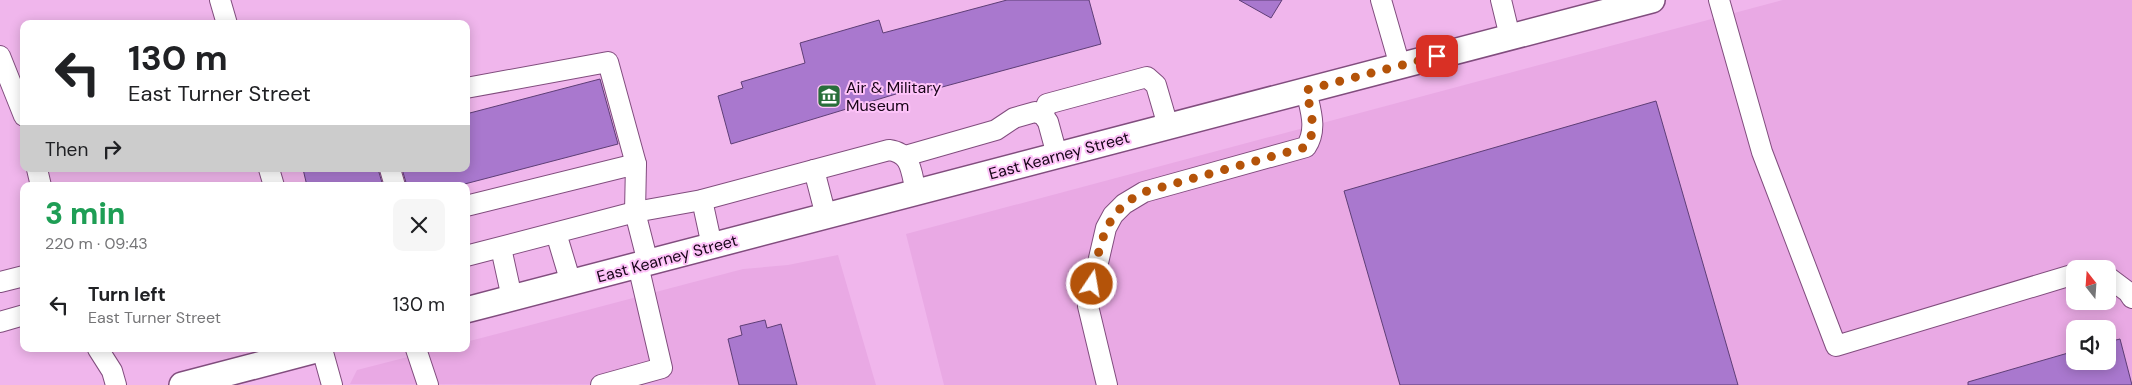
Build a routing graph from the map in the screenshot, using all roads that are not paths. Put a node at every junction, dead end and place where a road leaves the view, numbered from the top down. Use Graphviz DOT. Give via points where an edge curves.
graph roads {
  1 [pos="220,0"];
  2 [pos="1381,0"];
  3 [pos="1501,0"];
  4 [pos="1719,0"];
  5 [pos="1638,2"];
  6 [pos="1591,8"];
  7 [pos="226,20"];
  8 [pos="1510,37"];
  9 [pos="0,56"];
  10 [pos="1400,66"];
  11 [pos="470,87"];
  12 [pos="1306,90"];
  13 [pos="20,106"];
  14 [pos="1043,115"];
  15 [pos="1168,126"];
  16 [pos="1057,155"];
  17 [pos="905,156"];
  18 [pos="636,164"];
  19 [pos="814,170"];
  20 [pos="916,192"];
  21 [pos="702,200"];
  22 [pos="470,205"];
  23 [pos="635,212"];
  24 [pos="826,216"];
  25 [pos="556,233"];
  26 [pos="712,246"];
  27 [pos="501,248"];
  28 [pos="470,255"];
  29 [pos="643,264"];
  30 [pos="20,277"];
  31 [pos="2066,277"];
  32 [pos="0,282"];
  33 [pos="571,283"];
  34 [pos="2116,283"];
  35 [pos="512,298"];
  36 [pos="2132,298"];
  37 [pos="470,309"];
  38 [pos="20,316"];
  39 [pos="0,322"];
  40 [pos="100,352"];
  41 [pos="309,352"];
  42 [pos="322,352"];
  43 [pos="417,352"];
  44 [pos="664,377"];
  45 [pos="116,385"];
  46 [pos="182,385"];
  47 [pos="332,385"];
  48 [pos="428,385"];
  49 [pos="601,385"];
  50 [pos="1107,385"];
  1 -- 7 [label="street"];
  2 -- 10 [label="street"];
  3 -- 8 [label="street"];
  4 -- 31 [label="street" via="1762,152 1836,346"];
  5 -- 6 [label="main road, East Kearney Street"];
  6 -- 8 [label="main road, East Kearney Street"];
  8 -- 10 [label="main road, East Kearney Street"];
  9 -- 13 [label="street"];
  10 -- 12 [label="main road, East Kearney Street"];
  11 -- 18 [label="street" via="608,62"];
  12 -- 15 [label="main road, East Kearney Street"];
  12 -- 50 [label="street" via="1313,128 1306,147 1144,192 1131,198 1113,215 1106,228 1088,306"];
  14 -- 15 [label="street" via="1047,104 1147,77 1156,85"];
  14 -- 16 [label="street"];
  14 -- 17 [label="street" via="1035,112 1014,118 996,130"];
  15 -- 16 [label="main road, East Kearney Street"];
  16 -- 20 [label="main road, East Kearney Street"];
  17 -- 19 [label="street" via="889,150"];
  17 -- 20 [label="street"];
  18 -- 22 [label="street"];
  18 -- 23 [label="street"];
  19 -- 21 [label="street"];
  19 -- 24 [label="street"];
  20 -- 24 [label="main road, East Kearney Street"];
  21 -- 23 [label="street"];
  21 -- 26 [label="street"];
  23 -- 25 [label="street"];
  23 -- 29 [label="street"];
  24 -- 26 [label="main road, East Kearney Street"];
  25 -- 27 [label="street"];
  25 -- 33 [label="street"];
  26 -- 29 [label="main road, East Kearney Street"];
  27 -- 28 [label="street"];
  27 -- 35 [label="street"];
  29 -- 33 [label="main road, East Kearney Street"];
  29 -- 44 [label="street"];
  30 -- 32 [label="street"];
  33 -- 35 [label="main road, East Kearney Street"];
  34 -- 36 [label="street"];
  35 -- 37 [label="main road, East Kearney Street"];
  38 -- 39 [label="street"];
  40 -- 45 [label="street" via="112,371"];
  41 -- 46 [label="main road"];
  42 -- 47 [label="street"];
  43 -- 48 [label="street"];
  44 -- 49 [label="street"];
}
